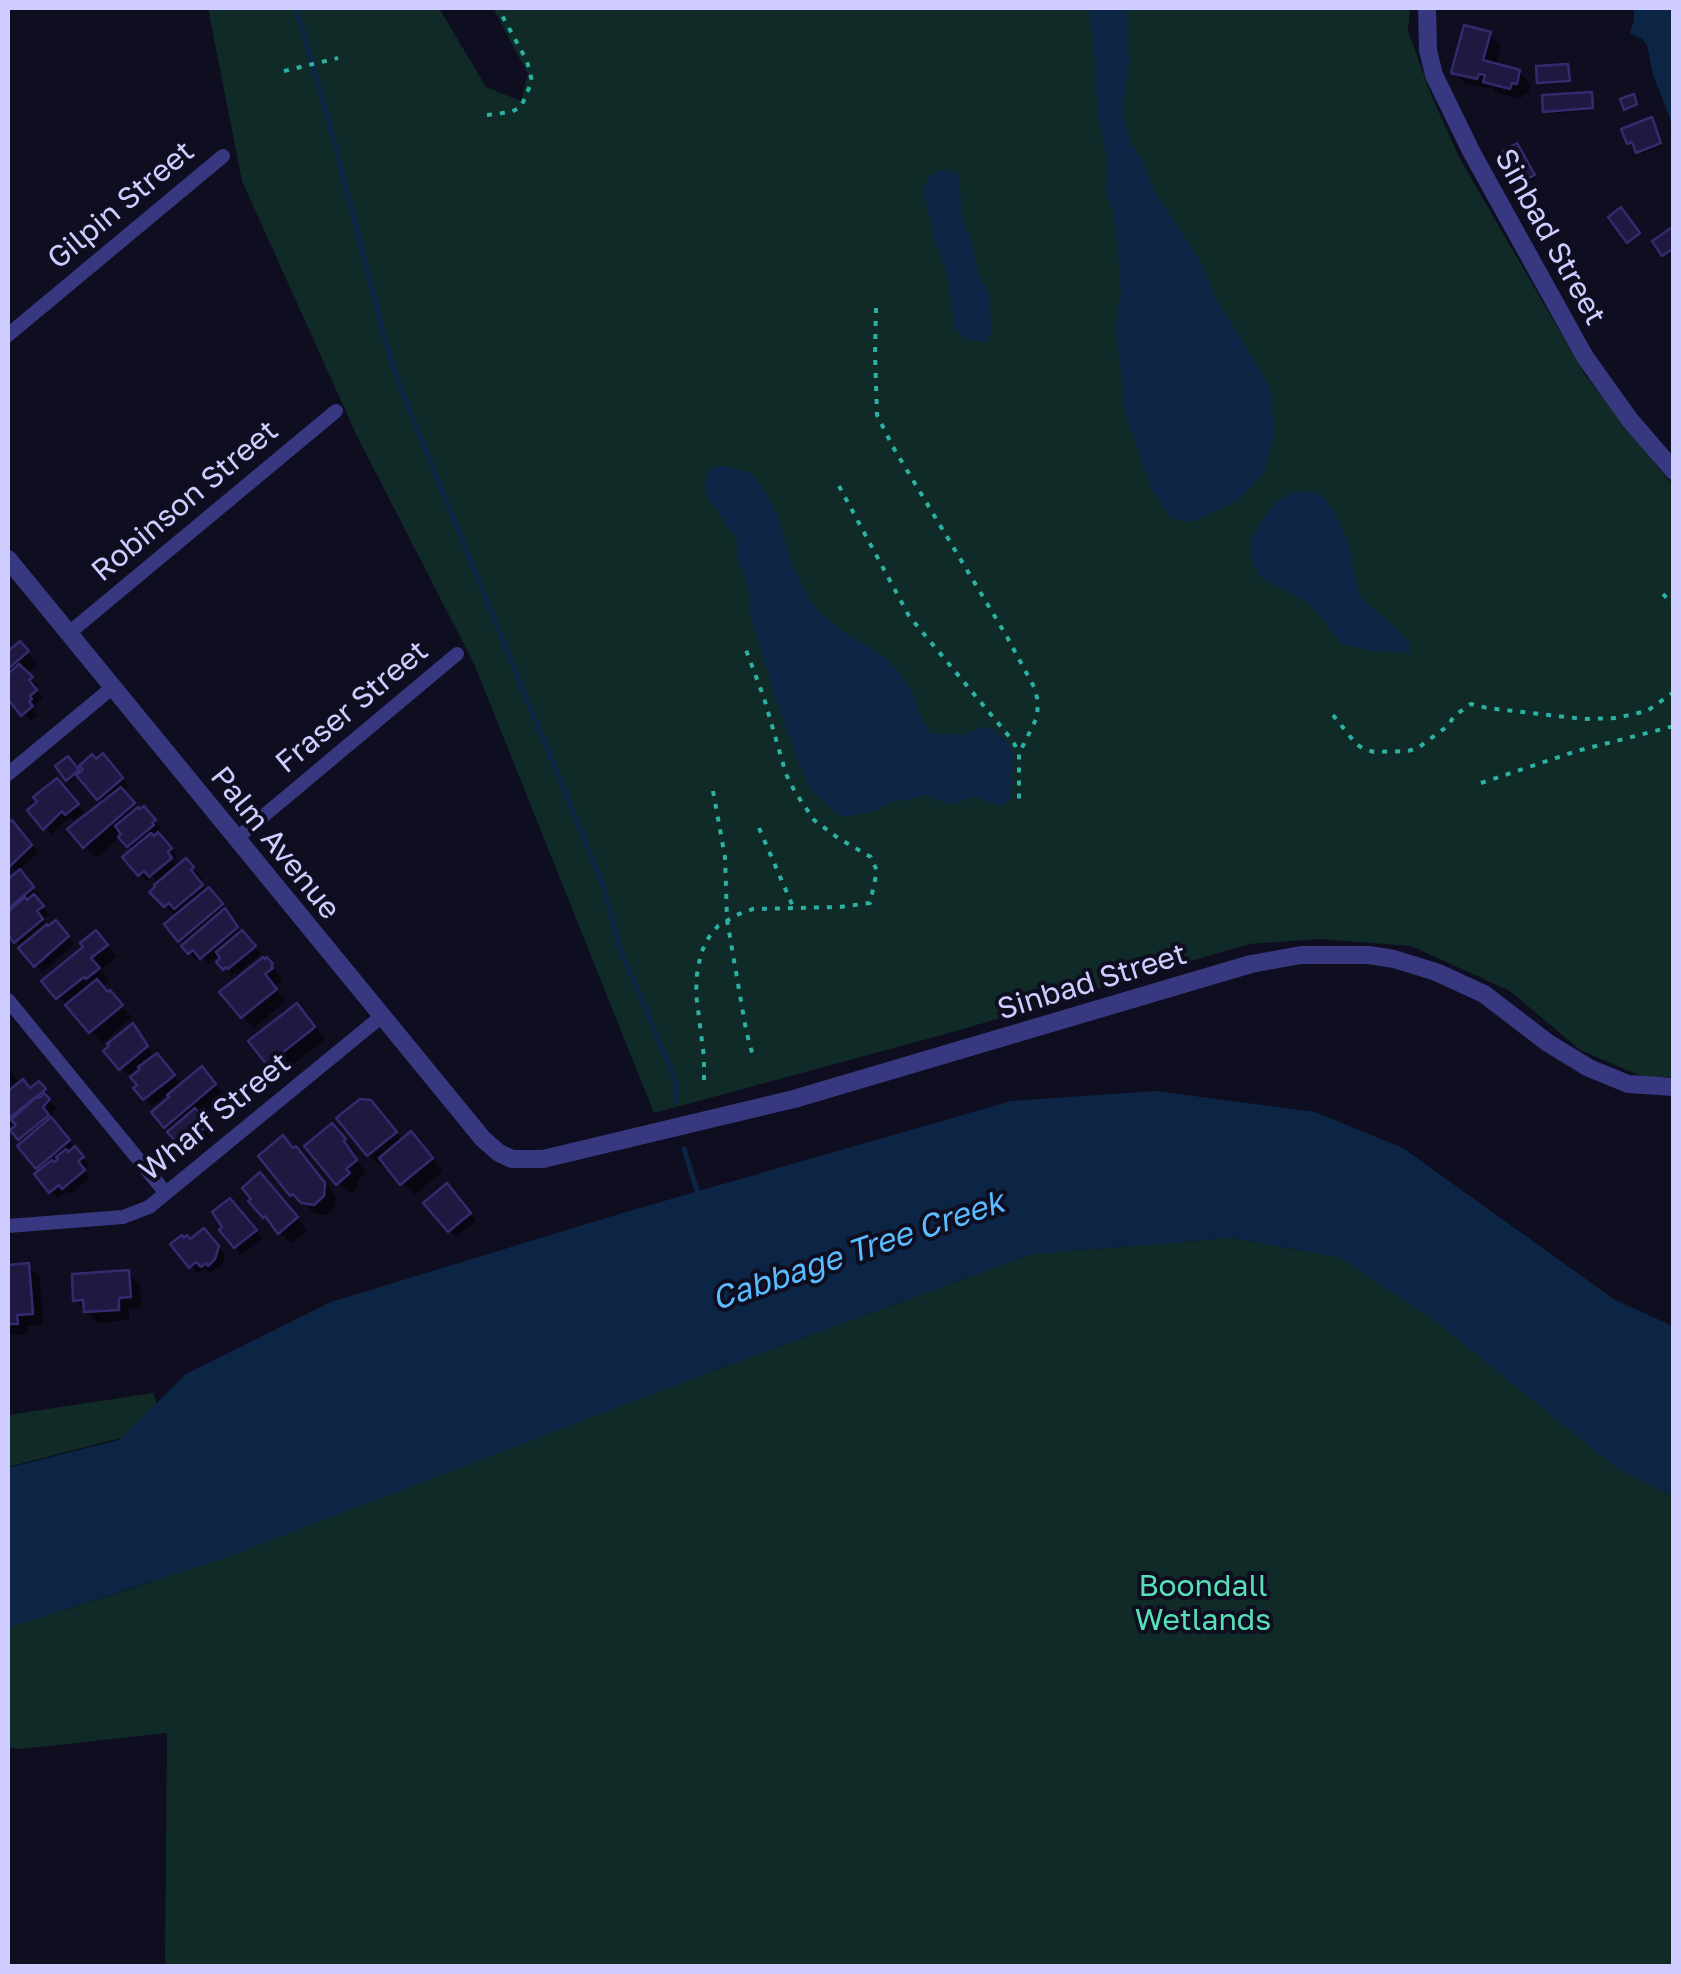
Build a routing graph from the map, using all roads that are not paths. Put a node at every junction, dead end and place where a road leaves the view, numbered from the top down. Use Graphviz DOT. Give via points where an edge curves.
graph roads {
  1 [pos="1427,8"];
  2 [pos="223,156"];
  3 [pos="8,335"];
  4 [pos="336,411"];
  5 [pos="1674,471"];
  6 [pos="8,559"];
  7 [pos="69,633"];
  8 [pos="458,654"];
  9 [pos="113,688"];
  10 [pos="8,774"];
  11 [pos="236,840"];
  12 [pos="8,1000"];
  13 [pos="382,1016"];
  14 [pos="1674,1087"];
  15 [pos="506,1157"];
  16 [pos="166,1192"];
  17 [pos="8,1226"];
  1 -- 5 [label="street, Sinbad Street" via="1434,75 1472,153 1584,357"];
  2 -- 3 [label="street, Gilpin Street"];
  4 -- 7 [label="street, Robinson Street"];
  6 -- 7 [label="street, Palm Avenue"];
  7 -- 9 [label="street, Palm Avenue"];
  8 -- 11 [label="street, Fraser Street"];
  9 -- 10 [label="street"];
  9 -- 11 [label="street, Palm Avenue"];
  11 -- 13 [label="street, Palm Avenue"];
  12 -- 16 [label="street"];
  13 -- 15 [label="street, Palm Avenue"];
  13 -- 16 [label="street, Wharf Street"];
  14 -- 15 [label="street, Sinbad Street" via="1628,1084 1589,1068 1484,994 1436,972 1368,955 1301,955 1251,964 794,1099 543,1159"];
  16 -- 17 [label="street, Wharf Street" via="123,1217"];
}
